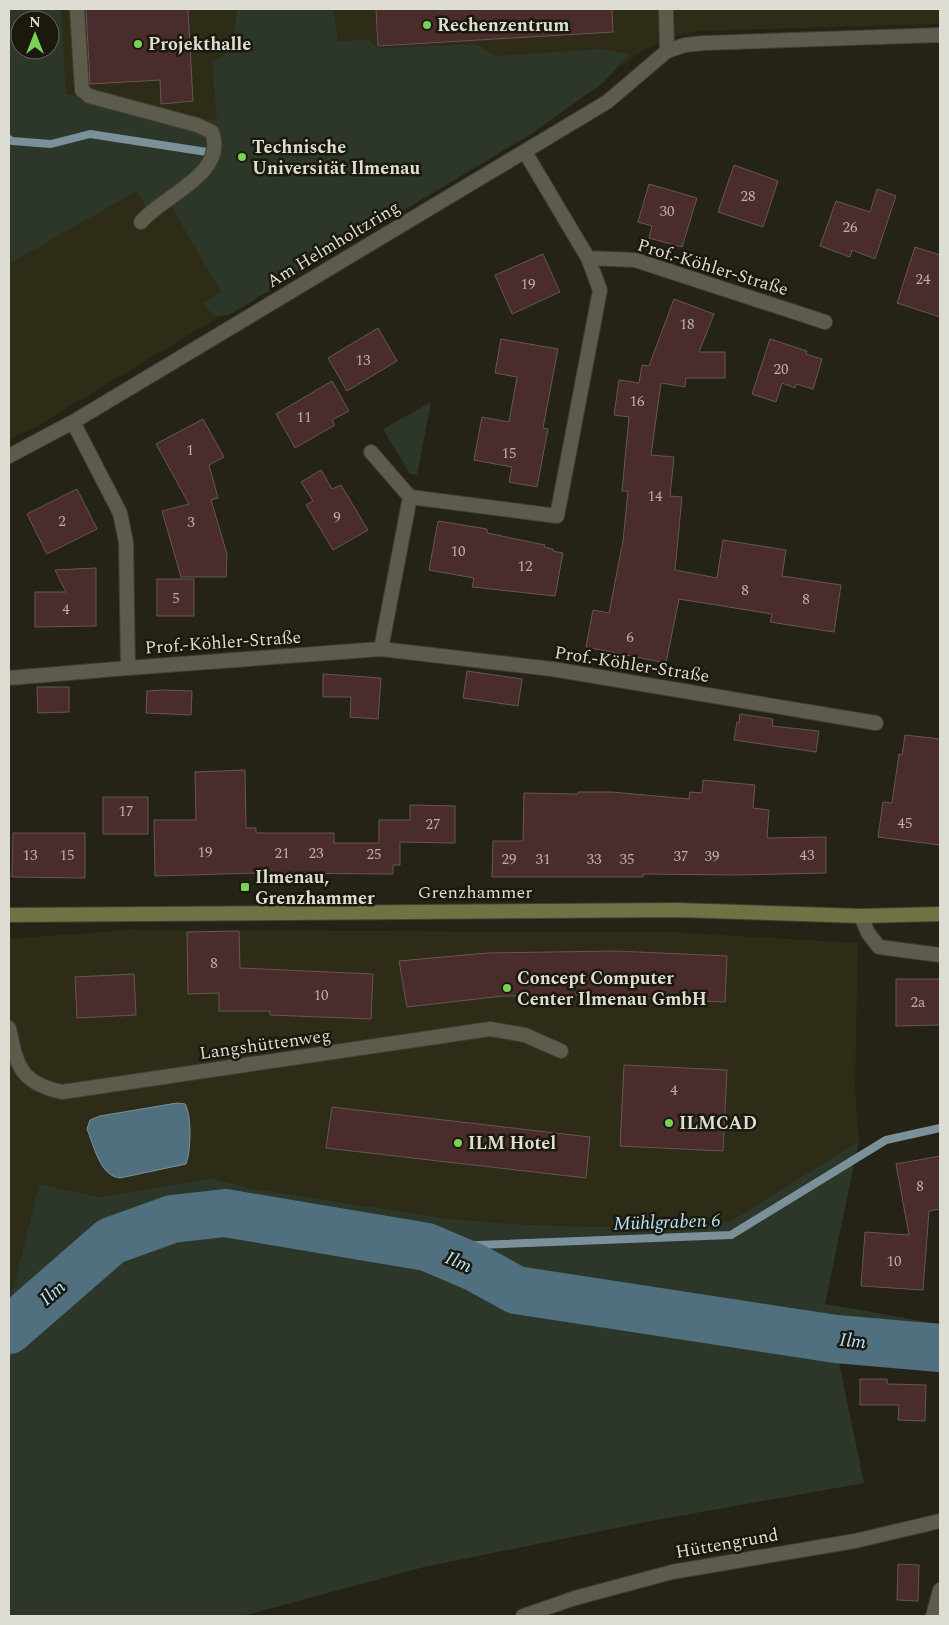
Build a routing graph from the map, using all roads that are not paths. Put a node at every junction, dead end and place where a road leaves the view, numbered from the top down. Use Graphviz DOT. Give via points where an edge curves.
graph roads {
  1 [pos="77,9"];
  2 [pos="666,9"];
  3 [pos="940,35"];
  4 [pos="667,51"];
  5 [pos="525,152"];
  6 [pos="141,222"];
  7 [pos="588,258"];
  8 [pos="825,322"];
  9 [pos="73,422"];
  10 [pos="371,452"];
  11 [pos="9,456"];
  12 [pos="410,496"];
  13 [pos="381,649"];
  14 [pos="128,668"];
  15 [pos="9,678"];
  16 [pos="876,723"];
  17 [pos="940,914"];
  18 [pos="9,915"];
  19 [pos="862,916"];
  20 [pos="940,955"];
  21 [pos="9,1028"];
  22 [pos="561,1051"];
  23 [pos="940,1521"];
  24 [pos="940,1590"];
  25 [pos="523,1616"];
  26 [pos="933,1616"];
  1 -- 6 [label="street" via="82,90 89,96 197,125 212,132 216,143 212,160 201,173 150,211"];
  2 -- 4 [label="street"];
  3 -- 4 [label="street" via="704,43"];
  4 -- 5 [label="street, Am Helmholtzring" via="607,102"];
  5 -- 7 [label="street"];
  5 -- 9 [label="street, Am Helmholtzring"];
  7 -- 8 [label="street, Prof.-Köhler-Straße" via="635,260"];
  7 -- 12 [label="street" via="600,290 557,516"];
  9 -- 11 [label="street, Am Helmholtzring"];
  9 -- 14 [label="street, Prof.-Köhler-Straße" via="120,513 126,542"];
  10 -- 12 [label="street"];
  12 -- 13 [label="street"];
  13 -- 14 [label="street, Prof.-Köhler-Straße"];
  13 -- 16 [label="street, Prof.-Köhler-Straße" via="552,669"];
  14 -- 15 [label="street, Prof.-Köhler-Straße"];
  17 -- 19 [label="main road, Grenzhammer"];
  18 -- 19 [label="main road, Grenzhammer" via="676,910"];
  19 -- 20 [label="street" via="868,933 879,947"];
  21 -- 22 [label="street, Langshüttenweg" via="17,1062 32,1082 62,1092 490,1029 525,1035"];
  23 -- 25 [label="street, Hüttengrund" via="855,1541 672,1572 575,1598"];
  24 -- 26 [label="street"];
}
